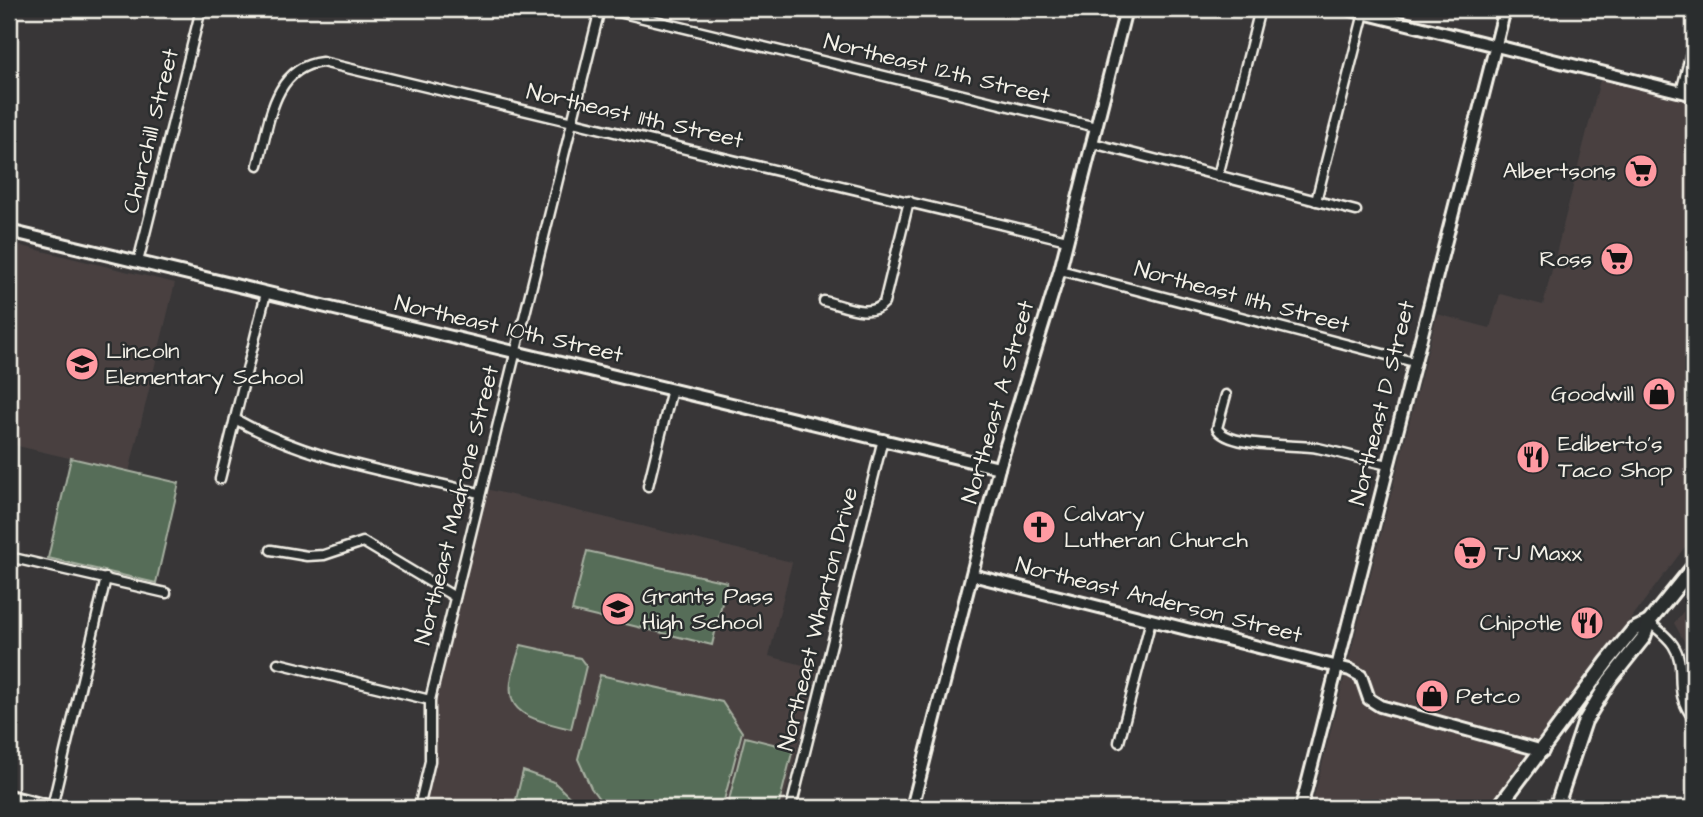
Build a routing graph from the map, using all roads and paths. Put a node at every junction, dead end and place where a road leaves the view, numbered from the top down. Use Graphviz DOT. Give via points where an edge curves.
graph roads {
  1 [pos="201,9"];
  2 [pos="600,9"];
  3 [pos="606,9"];
  4 [pos="1126,9"];
  5 [pos="1260,9"];
  6 [pos="1347,9"];
  7 [pos="1505,9"];
  8 [pos="1370,12"];
  9 [pos="1693,45"];
  10 [pos="1495,46"];
  11 [pos="1681,92"];
  12 [pos="1694,95"];
  13 [pos="572,122"];
  14 [pos="1096,127"];
  15 [pos="1092,143"];
  16 [pos="258,165"];
  17 [pos="1218,176"];
  18 [pos="909,201"];
  19 [pos="1316,201"];
  20 [pos="1356,212"];
  21 [pos="9,231"];
  22 [pos="1067,240"];
  23 [pos="138,262"];
  24 [pos="1060,270"];
  25 [pos="266,293"];
  26 [pos="824,301"];
  27 [pos="515,351"];
  28 [pos="1414,362"];
  29 [pos="672,389"];
  30 [pos="1226,395"];
  31 [pos="235,419"];
  32 [pos="883,439"];
  33 [pos="1388,466"];
  34 [pos="999,468"];
  35 [pos="220,479"];
  36 [pos="648,486"];
  37 [pos="479,493"];
  38 [pos="271,550"];
  39 [pos="9,556"];
  40 [pos="1694,566"];
  41 [pos="972,575"];
  42 [pos="106,578"];
  43 [pos="166,593"];
  44 [pos="455,597"];
  45 [pos="1151,620"];
  46 [pos="1649,622"];
  47 [pos="278,663"];
  48 [pos="1337,667"];
  49 [pos="430,700"];
  50 [pos="1694,719"];
  51 [pos="1119,742"];
  52 [pos="1542,751"];
  53 [pos="9,796"];
  54 [pos="54,808"];
  55 [pos="419,808"];
  56 [pos="791,808"];
  57 [pos="912,808"];
  58 [pos="1301,808"];
  59 [pos="1498,808"];
  60 [pos="1556,808"];
  1 -- 23 [label="street, Churchill Street"];
  2 -- 13 [label="street, Northeast Madrone Street"];
  3 -- 14 [label="street, Northeast 12th Street"];
  4 -- 14 [label="street, Northeast A Street"];
  5 -- 17 [label="street"];
  6 -- 8 [label="street"];
  7 -- 10 [label="street, Northeast D Street"];
  8 -- 10 [label="street"];
  8 -- 19 [label="street"];
  9 -- 11 [label="street"];
  10 -- 11 [label="street"];
  10 -- 28 [label="street, Northeast D Street"];
  11 -- 12 [label="street"];
  13 -- 16 [label="street, Northeast 11th Street" via="334,64 313,63 295,71 282,86"];
  13 -- 18 [label="street, Northeast 11th Street"];
  13 -- 27 [label="street, Northeast Madrone Street"];
  14 -- 15 [label="street, Northeast A Street"];
  15 -- 17 [label="street"];
  15 -- 22 [label="street, Northeast A Street"];
  17 -- 19 [label="street"];
  18 -- 22 [label="street, Northeast 11th Street"];
  18 -- 26 [label="street" via="884,303 870,312"];
  19 -- 20 [label="street"];
  21 -- 23 [label="street, Northeast 10th Street"];
  22 -- 24 [label="street, Northeast A Street"];
  23 -- 25 [label="street, Northeast 10th Street"];
  24 -- 28 [label="street, Northeast 11th Street"];
  24 -- 34 [label="street, Northeast A Street"];
  25 -- 27 [label="street, Northeast 10th Street"];
  25 -- 31 [label="street"];
  27 -- 29 [label="street, Northeast 10th Street"];
  27 -- 37 [label="street, Northeast Madrone Street"];
  28 -- 33 [label="street, Northeast D Street"];
  29 -- 32 [label="street, Northeast 10th Street"];
  29 -- 36 [label="street"];
  30 -- 33 [label="street" via="1217,428 1222,434 1268,446 1319,448"];
  31 -- 35 [label="street"];
  31 -- 37 [label="street" via="298,449"];
  32 -- 34 [label="street, Northeast 10th Street"];
  32 -- 56 [label="street, Northeast Wharton Drive"];
  33 -- 48 [label="street, Northeast D Street"];
  34 -- 41 [label="street, Northeast A Street"];
  37 -- 44 [label="street, Northeast Madrone Street"];
  38 -- 44 [label="street" via="324,555 363,542"];
  39 -- 42 [label="street"];
  40 -- 46 [label="main road"];
  41 -- 45 [label="street, Northeast Anderson Street"];
  41 -- 57 [label="street, Northeast A Street"];
  42 -- 43 [label="street"];
  42 -- 54 [label="street"];
  44 -- 49 [label="street, Northeast Madrone Street"];
  45 -- 48 [label="street, Northeast Anderson Street"];
  45 -- 51 [label="street"];
  46 -- 50 [label="street" via="1674,646 1680,666 1680,695"];
  46 -- 52 [label="main road" via="1633,630"];
  46 -- 60 [label="main road" via="1644,637 1585,721"];
  47 -- 49 [label="street"];
  48 -- 52 [label="street, Northeast Anderson Street" via="1362,677 1369,699 1380,706"];
  48 -- 58 [label="street, Northeast D Street"];
  49 -- 55 [label="street, Northeast Madrone Street" via="430,761"];
  52 -- 59 [label="main road"];
  53 -- 54 [label="street"];
}
